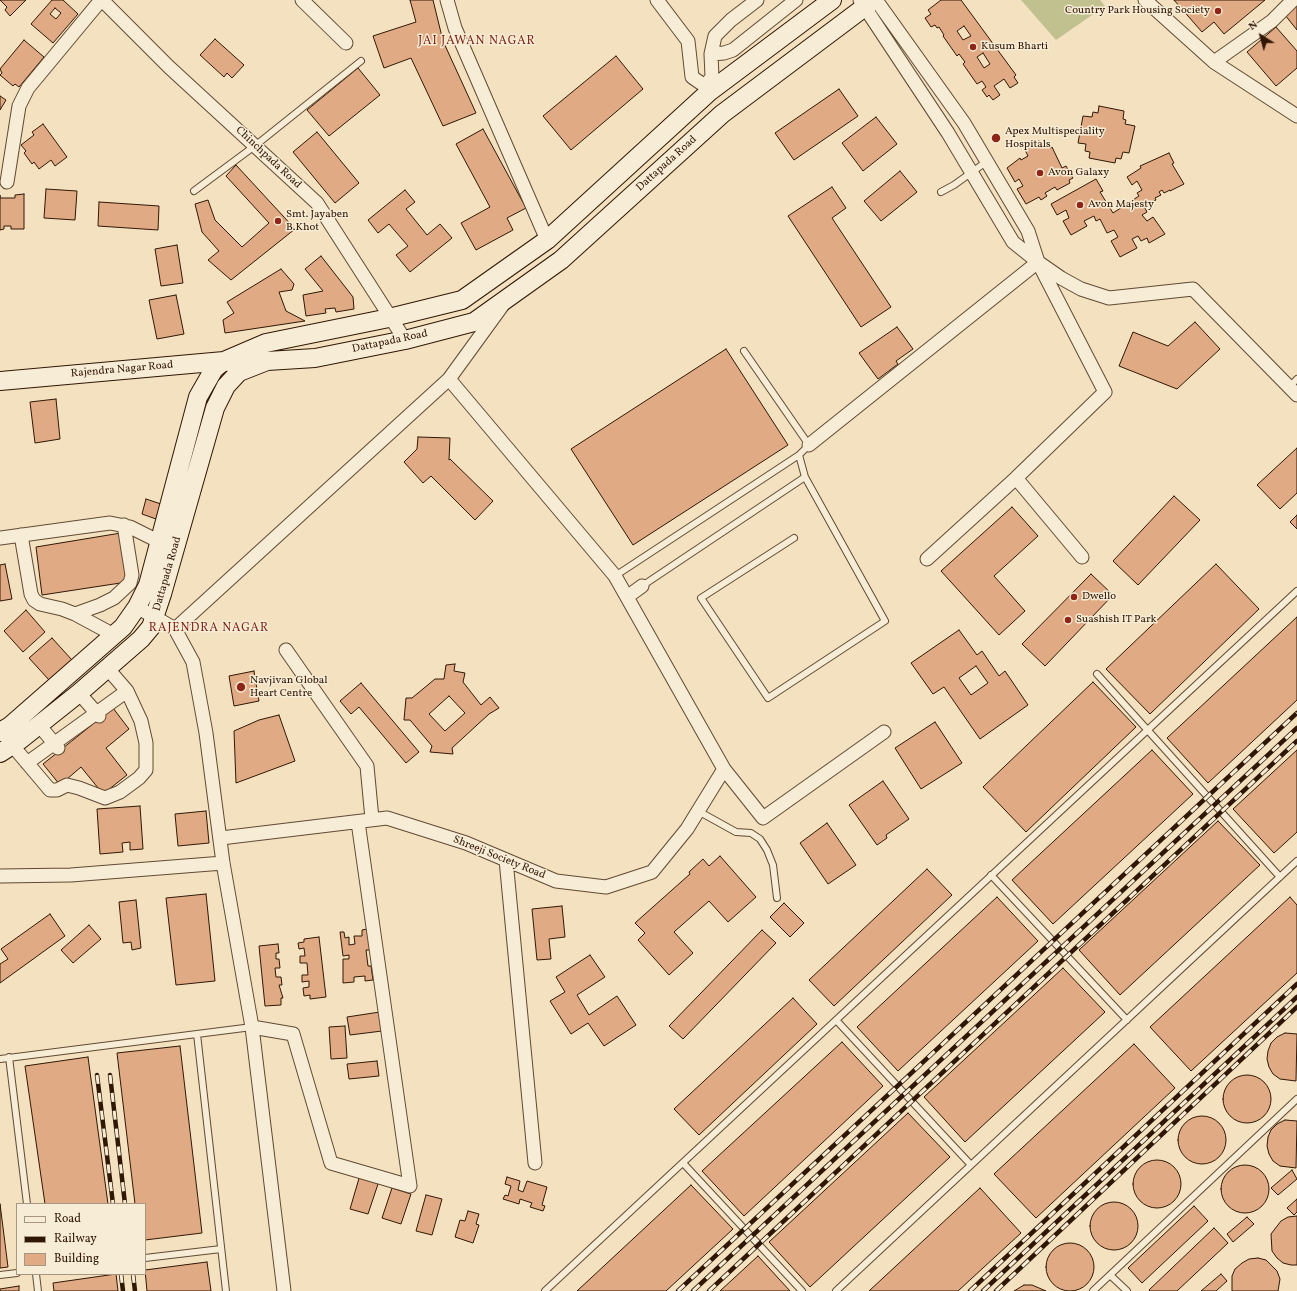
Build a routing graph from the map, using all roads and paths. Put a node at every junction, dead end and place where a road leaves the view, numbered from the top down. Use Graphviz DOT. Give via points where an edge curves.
graph roads {
  1 [pos="101,0"];
  2 [pos="302,0"];
  3 [pos="447,0"];
  4 [pos="657,0"];
  5 [pos="757,0"];
  6 [pos="796,0"];
  7 [pos="832,0"];
  8 [pos="1145,0"];
  9 [pos="1293,0"];
  10 [pos="869,2"];
  11 [pos="346,43"];
  12 [pos="711,54"];
  13 [pos="361,61"];
  14 [pos="1214,62"];
  15 [pos="707,89"];
  16 [pos="1297,116"];
  17 [pos="964,123"];
  18 [pos="948,133"];
  19 [pos="254,145"];
  20 [pos="986,162"];
  21 [pos="971,173"];
  22 [pos="7,182"];
  23 [pos="194,191"];
  24 [pos="941,192"];
  25 [pos="1020,217"];
  26 [pos="1005,228"];
  27 [pos="547,240"];
  28 [pos="1038,262"];
  29 [pos="508,298"];
  30 [pos="389,318"];
  31 [pos="405,340"];
  32 [pos="744,351"];
  33 [pos="224,361"];
  34 [pos="240,372"];
  35 [pos="449,379"];
  36 [pos="0,381"];
  37 [pos="1294,387"];
  38 [pos="809,446"];
  39 [pos="798,454"];
  40 [pos="805,476"];
  41 [pos="1016,478"];
  42 [pos="124,525"];
  43 [pos="21,535"];
  44 [pos="0,538"];
  45 [pos="794,538"];
  46 [pos="167,546"];
  47 [pos="1082,557"];
  48 [pos="927,559"];
  49 [pos="615,576"];
  50 [pos="642,586"];
  51 [pos="146,588"];
  52 [pos="1297,591"];
  53 [pos="627,597"];
  54 [pos="137,607"];
  55 [pos="75,614"];
  56 [pos="155,616"];
  57 [pos="175,629"];
  58 [pos="119,631"];
  59 [pos="286,650"];
  60 [pos="108,669"];
  61 [pos="1097,674"];
  62 [pos="127,691"];
  63 [pos="79,693"];
  64 [pos="97,714"];
  65 [pos="39,725"];
  66 [pos="1147,730"];
  67 [pos="884,732"];
  68 [pos="7,736"];
  69 [pos="56,746"];
  70 [pos="27,763"];
  71 [pos="724,770"];
  72 [pos="698,811"];
  73 [pos="372,819"];
  74 [pos="358,822"];
  75 [pos="221,838"];
  76 [pos="506,860"];
  77 [pos="1297,861"];
  78 [pos="223,863"];
  79 [pos="991,875"];
  80 [pos="0,876"];
  81 [pos="1280,877"];
  82 [pos="777,898"];
  83 [pos="836,1020"];
  84 [pos="1127,1020"];
  85 [pos="252,1027"];
  86 [pos="196,1034"];
  87 [pos="10,1057"];
  88 [pos="0,1059"];
  89 [pos="1297,1099"];
  90 [pos="535,1163"];
  91 [pos="683,1163"];
  92 [pos="971,1165"];
  93 [pos="27,1203"];
  94 [pos="221,1249"];
  95 [pos="146,1258"];
  96 [pos="16,1273"];
  97 [pos="0,1275"];
  98 [pos="36,1275"];
  99 [pos="1110,1275"];
  100 [pos="38,1291"];
  101 [pos="226,1291"];
  102 [pos="284,1291"];
  103 [pos="545,1291"];
  104 [pos="802,1291"];
  105 [pos="836,1291"];
  106 [pos="1093,1291"];
  107 [pos="1126,1291"];
  1 -- 19 [label="street, Chinchpada Road"];
  1 -- 22 [label="street" via="28,88 19,106"];
  2 -- 11 [label="street"];
  3 -- 27 [label="street" via="455,28"];
  4 -- 15 [label="street" via="688,42 692,77"];
  5 -- 12 [label="street" via="720,31 712,42"];
  6 -- 12 [label="street" via="733,50"];
  7 -- 15 [label="main road"];
  8 -- 14 [label="street"];
  9 -- 14 [label="street" via="1272,21"];
  10 -- 17 [label="street"];
  10 -- 18 [label="street"];
  10 -- 29 [label="main road, Dattapada Road" via="722,114 562,260"];
  12 -- 15 [label="street" via="712,77"];
  13 -- 19 [label="lane"];
  14 -- 16 [label="street"];
  15 -- 27 [label="main road"];
  17 -- 18 [label="street"];
  17 -- 20 [label="street"];
  18 -- 21 [label="street"];
  19 -- 23 [label="lane"];
  19 -- 30 [label="street, Chinchpada Road" via="317,203"];
  20 -- 21 [label="lane"];
  20 -- 25 [label="street"];
  21 -- 24 [label="lane"];
  21 -- 26 [label="street"];
  25 -- 26 [label="street"];
  25 -- 28 [label="street" via="1028,231"];
  26 -- 28 [label="street" via="1013,242"];
  27 -- 30 [label="main road" via="462,300"];
  28 -- 37 [label="street" via="1081,289 1109,298 1193,289"];
  28 -- 38 [label="street"];
  28 -- 41 [label="street" via="1105,392"];
  29 -- 31 [label="main road, Dattapada Road" via="474,322"];
  29 -- 35 [label="street"];
  30 -- 31 [label="street, Chinchpada Road"];
  30 -- 33 [label="main road" via="266,343"];
  31 -- 34 [label="main road, Dattapada Road" via="315,358 267,361"];
  32 -- 38 [label="lane"];
  33 -- 34 [label="main road"];
  33 -- 36 [label="main road, Rajendra Nagar Road"];
  33 -- 46 [label="main road" via="214,369 198,397"];
  34 -- 46 [label="main road, Dattapada Road" via="226,386 215,408"];
  35 -- 49 [label="street"];
  35 -- 57 [label="street"];
  38 -- 39 [label="lane"];
  39 -- 40 [label="lane"];
  39 -- 49 [label="lane"];
  40 -- 45 [label="lane" via="886,621 768,698 701,598"];
  40 -- 50 [label="lane"];
  41 -- 47 [label="street"];
  41 -- 48 [label="street"];
  42 -- 43 [label="street"];
  42 -- 46 [label="street"];
  42 -- 51 [label="street" via="132,575"];
  43 -- 44 [label="street"];
  43 -- 55 [label="street" via="34,600"];
  46 -- 51 [label="main road"];
  49 -- 53 [label="street"];
  50 -- 53 [label="street"];
  51 -- 54 [label="main road"];
  51 -- 55 [label="street"];
  51 -- 56 [label="main road, Dattapada Road"];
  52 -- 66 [label="lane"];
  53 -- 71 [label="street"];
  54 -- 56 [label="street"];
  54 -- 58 [label="main road"];
  55 -- 58 [label="street"];
  56 -- 57 [label="street"];
  56 -- 60 [label="main road, Dattapada Road" via="151,627 141,639"];
  57 -- 75 [label="street" via="194,662"];
  58 -- 68 [label="main road"];
  59 -- 73 [label="street" via="367,766"];
  60 -- 62 [label="street"];
  60 -- 63 [label="main road, Dattapada Road"];
  61 -- 66 [label="lane"];
  62 -- 64 [label="street"];
  62 -- 70 [label="street" via="141,721 146,743 146,770 120,792 105,798 67,785 50,790"];
  63 -- 64 [label="street"];
  63 -- 65 [label="main road, Dattapada Road"];
  64 -- 69 [label="street"];
  65 -- 68 [label="main road, Dattapada Road"];
  65 -- 69 [label="street"];
  66 -- 79 [label="lane"];
  66 -- 81 [label="lane"];
  67 -- 71 [label="street" via="762,818"];
  68 -- 70 [label="street"];
  69 -- 70 [label="street"];
  71 -- 72 [label="street, Shreeji Society Road"];
  72 -- 76 [label="street, Shreeji Society Road" via="687,829 652,872 606,887 556,881"];
  72 -- 82 [label="lane" via="736,832 751,833 760,839 768,850 773,865"];
  73 -- 74 [label="street, Shreeji Society Road"];
  73 -- 76 [label="street, Shreeji Society Road" via="387,818 466,843"];
  74 -- 75 [label="street, Shreeji Society Road"];
  74 -- 85 [label="street" via="410,1186 331,1163 293,1034"];
  75 -- 78 [label="street"];
  76 -- 90 [label="street"];
  77 -- 81 [label="lane"];
  78 -- 80 [label="street" via="71,875"];
  78 -- 85 [label="street"];
  79 -- 83 [label="lane"];
  79 -- 84 [label="lane"];
  81 -- 84 [label="lane"];
  83 -- 91 [label="lane"];
  83 -- 92 [label="lane"];
  84 -- 92 [label="lane"];
  85 -- 86 [label="lane"];
  85 -- 102 [label="street"];
  86 -- 87 [label="lane"];
  86 -- 94 [label="lane"];
  87 -- 88 [label="lane"];
  87 -- 93 [label="lane"];
  89 -- 99 [label="lane"];
  91 -- 103 [label="lane"];
  91 -- 104 [label="lane"];
  92 -- 105 [label="lane"];
  94 -- 95 [label="lane"];
  94 -- 101 [label="lane"];
  96 -- 97 [label="lane"];
  98 -- 100 [label="lane"];
  99 -- 106 [label="lane"];
  99 -- 107 [label="lane"];
}
